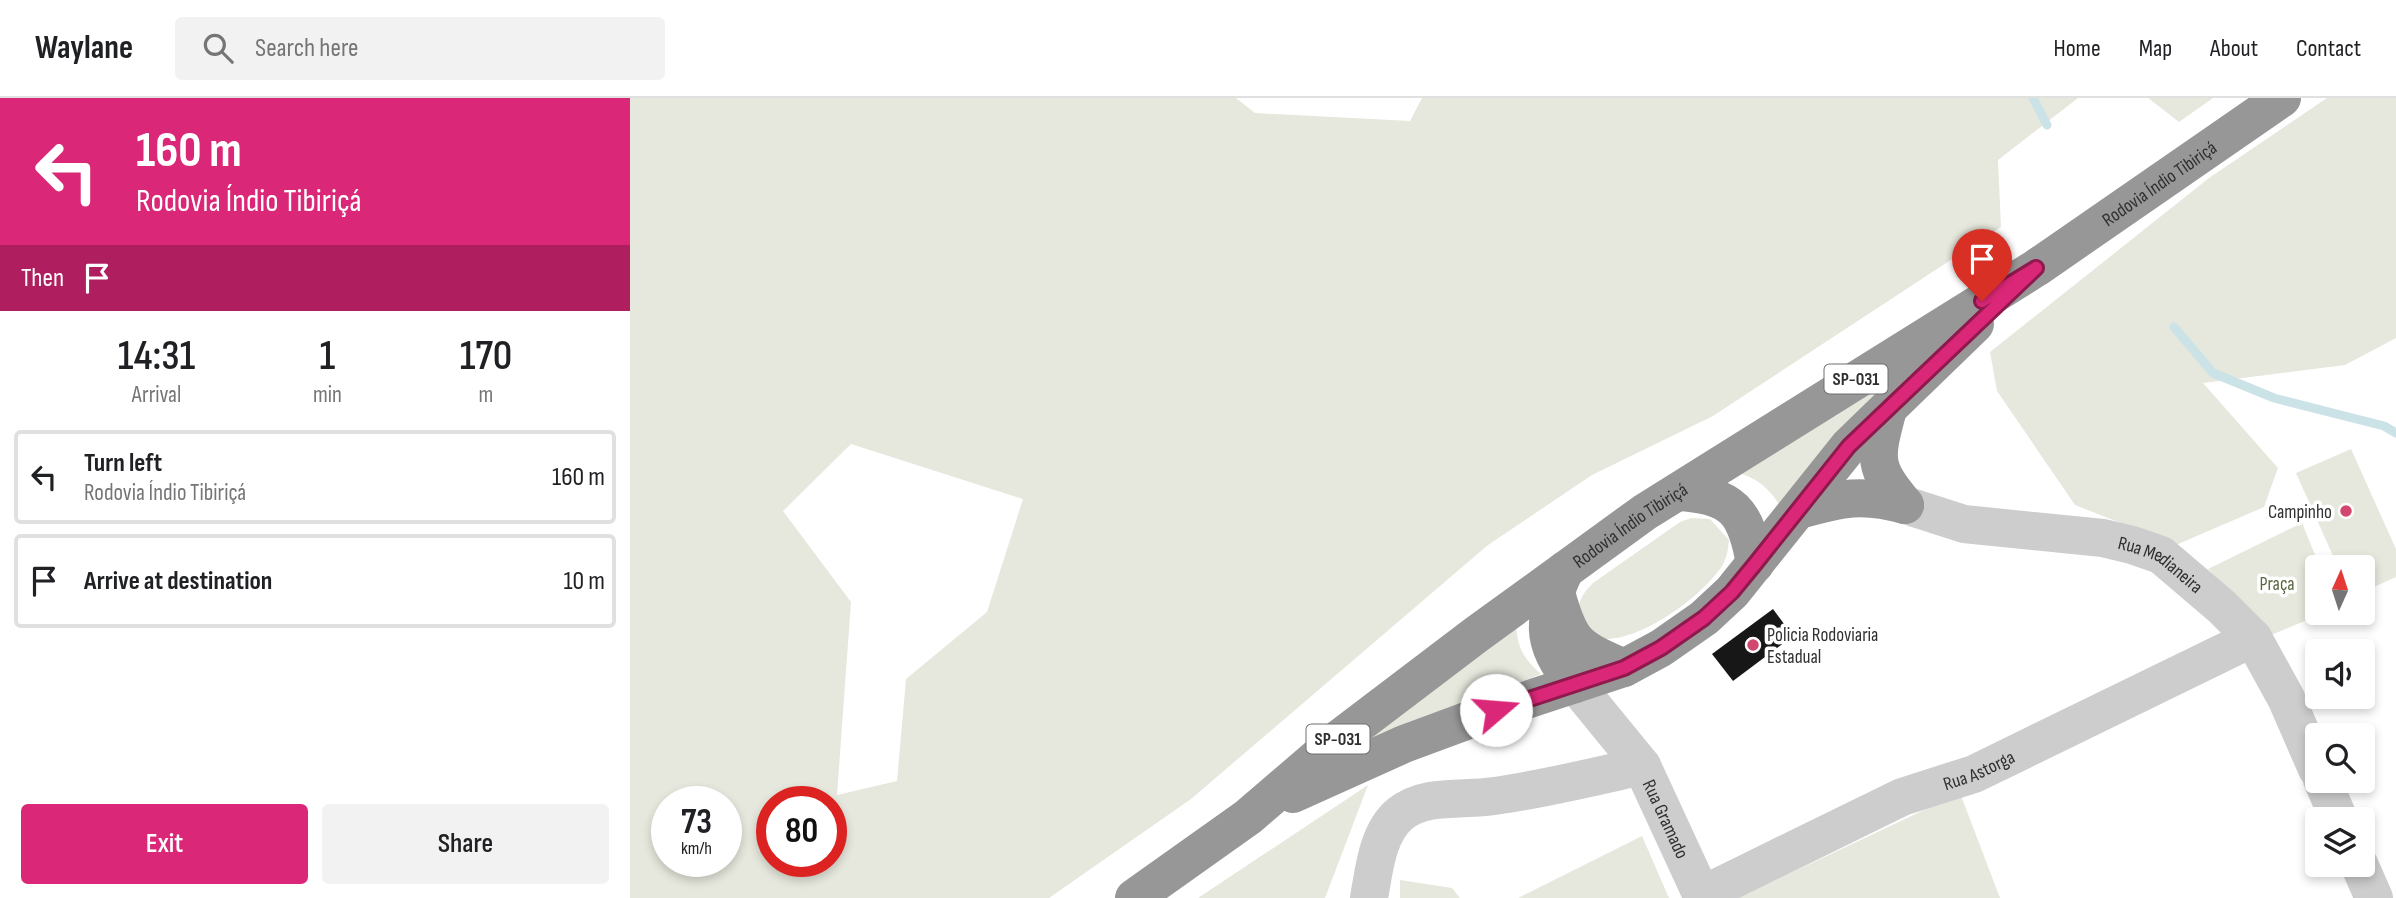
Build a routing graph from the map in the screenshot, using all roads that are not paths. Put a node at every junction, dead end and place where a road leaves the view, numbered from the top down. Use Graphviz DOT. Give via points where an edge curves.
graph roads {
  1 [pos="2282,98"];
  2 [pos="2036,268"];
  3 [pos="1888,409"];
  4 [pos="1678,492"];
  5 [pos="1905,505"];
  6 [pos="1799,510"];
  7 [pos="1755,564"];
  8 [pos="1560,580"];
  9 [pos="2253,638"];
  10 [pos="1624,668"];
  11 [pos="1575,684"];
  12 [pos="2305,742"];
  13 [pos="1633,755"];
  14 [pos="1248,817"];
  15 [pos="2365,877"];
  16 [pos="1702,897"];
  17 [pos="1134,898"];
  18 [pos="1369,898"];
  19 [pos="2374,898"];
  1 -- 2 [label="highway, Rodovia Índio Tibiriçá / SP-031"];
  2 -- 3 [label="highway, Rodovia Índio Tibiriçá / SP-031"];
  2 -- 4 [label="highway, Rodovia Índio Tibiriçá / SP-031"];
  3 -- 5 [label="highway" via="1880,440 1880,470"];
  3 -- 6 [label="highway, Rodovia Índio Tibiriçá / SP-031" via="1849,446"];
  4 -- 7 [label="highway" via="1714,497 1738,513"];
  4 -- 8 [label="highway, Rodovia Índio Tibiriçá / SP-031" via="1645,512"];
  5 -- 6 [label="highway" via="1858,496"];
  5 -- 9 [label="street, Rua Medianeira" via="1964,524 2103,538 2161,555"];
  6 -- 7 [label="highway, Rodovia Índio Tibiriçá / SP-031"];
  7 -- 10 [label="highway, Rodovia Índio Tibiriçá / SP-031" via="1704,618"];
  8 -- 10 [label="highway" via="1567,630 1589,652"];
  8 -- 11 [label="highway" via="1547,635 1559,667"];
  8 -- 14 [label="highway, Rodovia Índio Tibiriçá / SP-031" via="1340,738"];
  9 -- 12 [label="street, Rua Medianeira"];
  9 -- 16 [label="street, Rua Astorga" via="1974,774 1902,797"];
  10 -- 11 [label="highway, Rodovia Índio Tibiriçá / SP-031"];
  10 -- 13 [label="street, Rua Gramado" via="1619,713"];
  11 -- 13 [label="street, Rua Gramado"];
  11 -- 14 [label="highway, Rodovia Índio Tibiriçá / SP-031" via="1404,744"];
  13 -- 16 [label="street, Rua Gramado"];
  13 -- 18 [label="street" via="1540,788 1412,807 1392,823 1381,844"];
  14 -- 17 [label="highway, Rodovia Índio Tibiriçá / SP-031"];
  15 -- 19 [label="street"];
}
